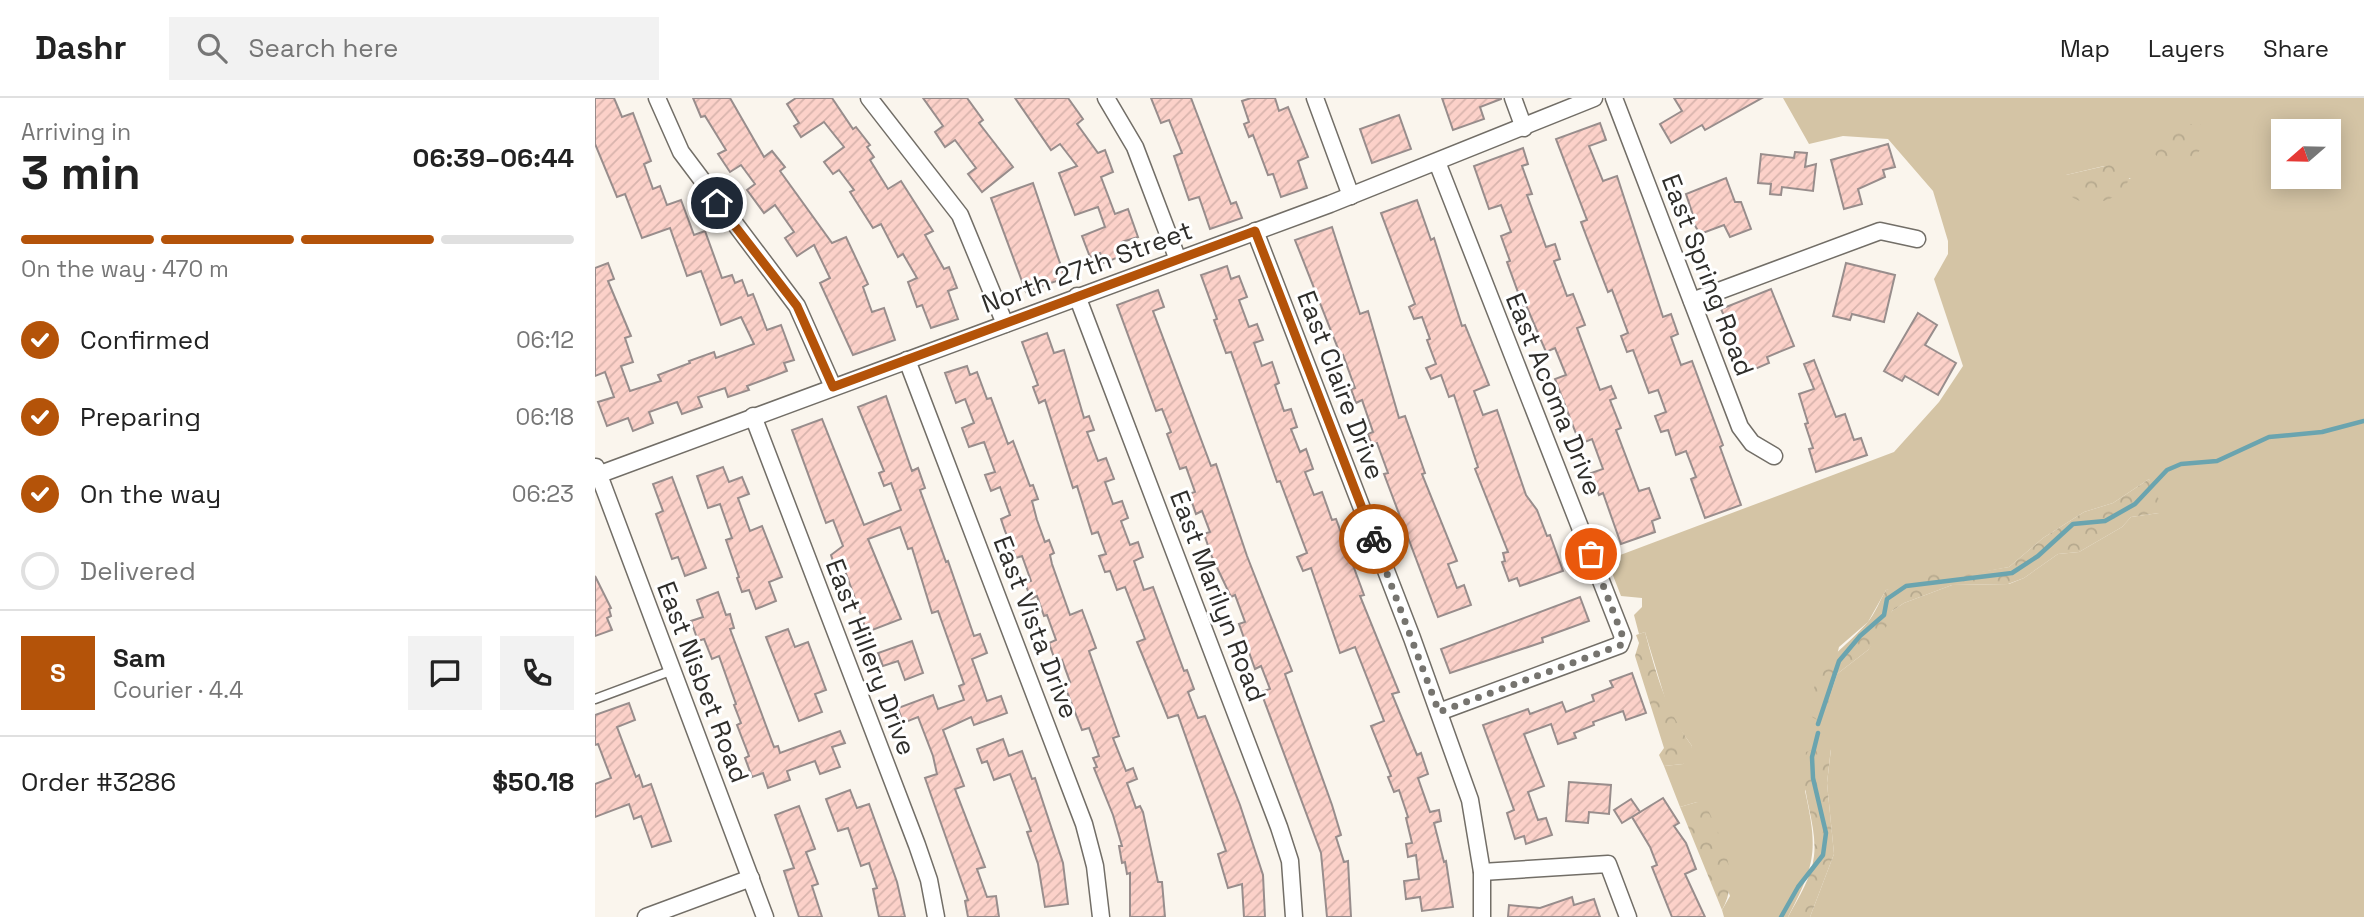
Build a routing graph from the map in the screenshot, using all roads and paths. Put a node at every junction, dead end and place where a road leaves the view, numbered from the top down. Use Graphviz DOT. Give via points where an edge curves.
graph roads {
  1 [pos="657,98"];
  2 [pos="869,98"];
  3 [pos="1106,98"];
  4 [pos="1315,98"];
  5 [pos="1513,98"];
  6 [pos="1594,98"];
  7 [pos="1614,98"];
  8 [pos="1524,128"];
  9 [pos="1437,162"];
  10 [pos="1351,196"];
  11 [pos="1255,231"];
  12 [pos="1917,239"];
  13 [pos="1178,260"];
  14 [pos="1077,296"];
  15 [pos="1692,301"];
  16 [pos="1005,324"];
  17 [pos="907,360"];
  18 [pos="833,387"];
  19 [pos="753,416"];
  20 [pos="1774,456"];
  21 [pos="596,472"];
  22 [pos="673,670"];
  23 [pos="595,699"];
  24 [pos="1439,712"];
  25 [pos="1482,872"];
  26 [pos="751,878"];
  27 [pos="646,917"];
  28 [pos="765,917"];
  29 [pos="936,917"];
  30 [pos="1101,917"];
  31 [pos="1294,917"];
  32 [pos="1482,917"];
  33 [pos="1628,917"];
  1 -- 18 [label="street" via="688,163 797,306"];
  2 -- 16 [label="street" via="960,215"];
  3 -- 13 [label="street" via="1135,147"];
  4 -- 10 [label="street"];
  5 -- 8 [label="street"];
  6 -- 8 [label="street, North 27th Street"];
  7 -- 15 [label="street, East Spring Road"];
  8 -- 9 [label="street, North 27th Street"];
  9 -- 10 [label="street, North 27th Street"];
  9 -- 24 [label="street, East Acoma Drive" via="1623,637 1621,645"];
  10 -- 11 [label="street, North 27th Street"];
  11 -- 13 [label="street, North 27th Street"];
  11 -- 24 [label="street, East Claire Drive"];
  12 -- 15 [label="street" via="1880,231"];
  13 -- 14 [label="street, North 27th Street"];
  14 -- 16 [label="street, North 27th Street"];
  14 -- 31 [label="street, East Marilyn Road" via="1279,827 1290,861"];
  15 -- 20 [label="street, East Spring Road" via="1740,427 1752,443"];
  16 -- 17 [label="street, North 27th Street"];
  17 -- 18 [label="street, North 27th Street"];
  17 -- 30 [label="street, East Vista Drive" via="1084,824"];
  18 -- 19 [label="street, North 27th Street"];
  19 -- 21 [label="street, North 27th Street"];
  19 -- 29 [label="street, East Hillery Drive" via="917,845"];
  21 -- 22 [label="street, East Nisbet Road"];
  22 -- 23 [label="lane"];
  22 -- 26 [label="street, East Nisbet Road"];
  24 -- 25 [label="street, East Claire Drive" via="1470,800"];
  25 -- 32 [label="street, East Claire Drive"];
  25 -- 33 [label="street" via="1608,864"];
  26 -- 27 [label="street"];
  26 -- 28 [label="street, East Nisbet Road"];
}
